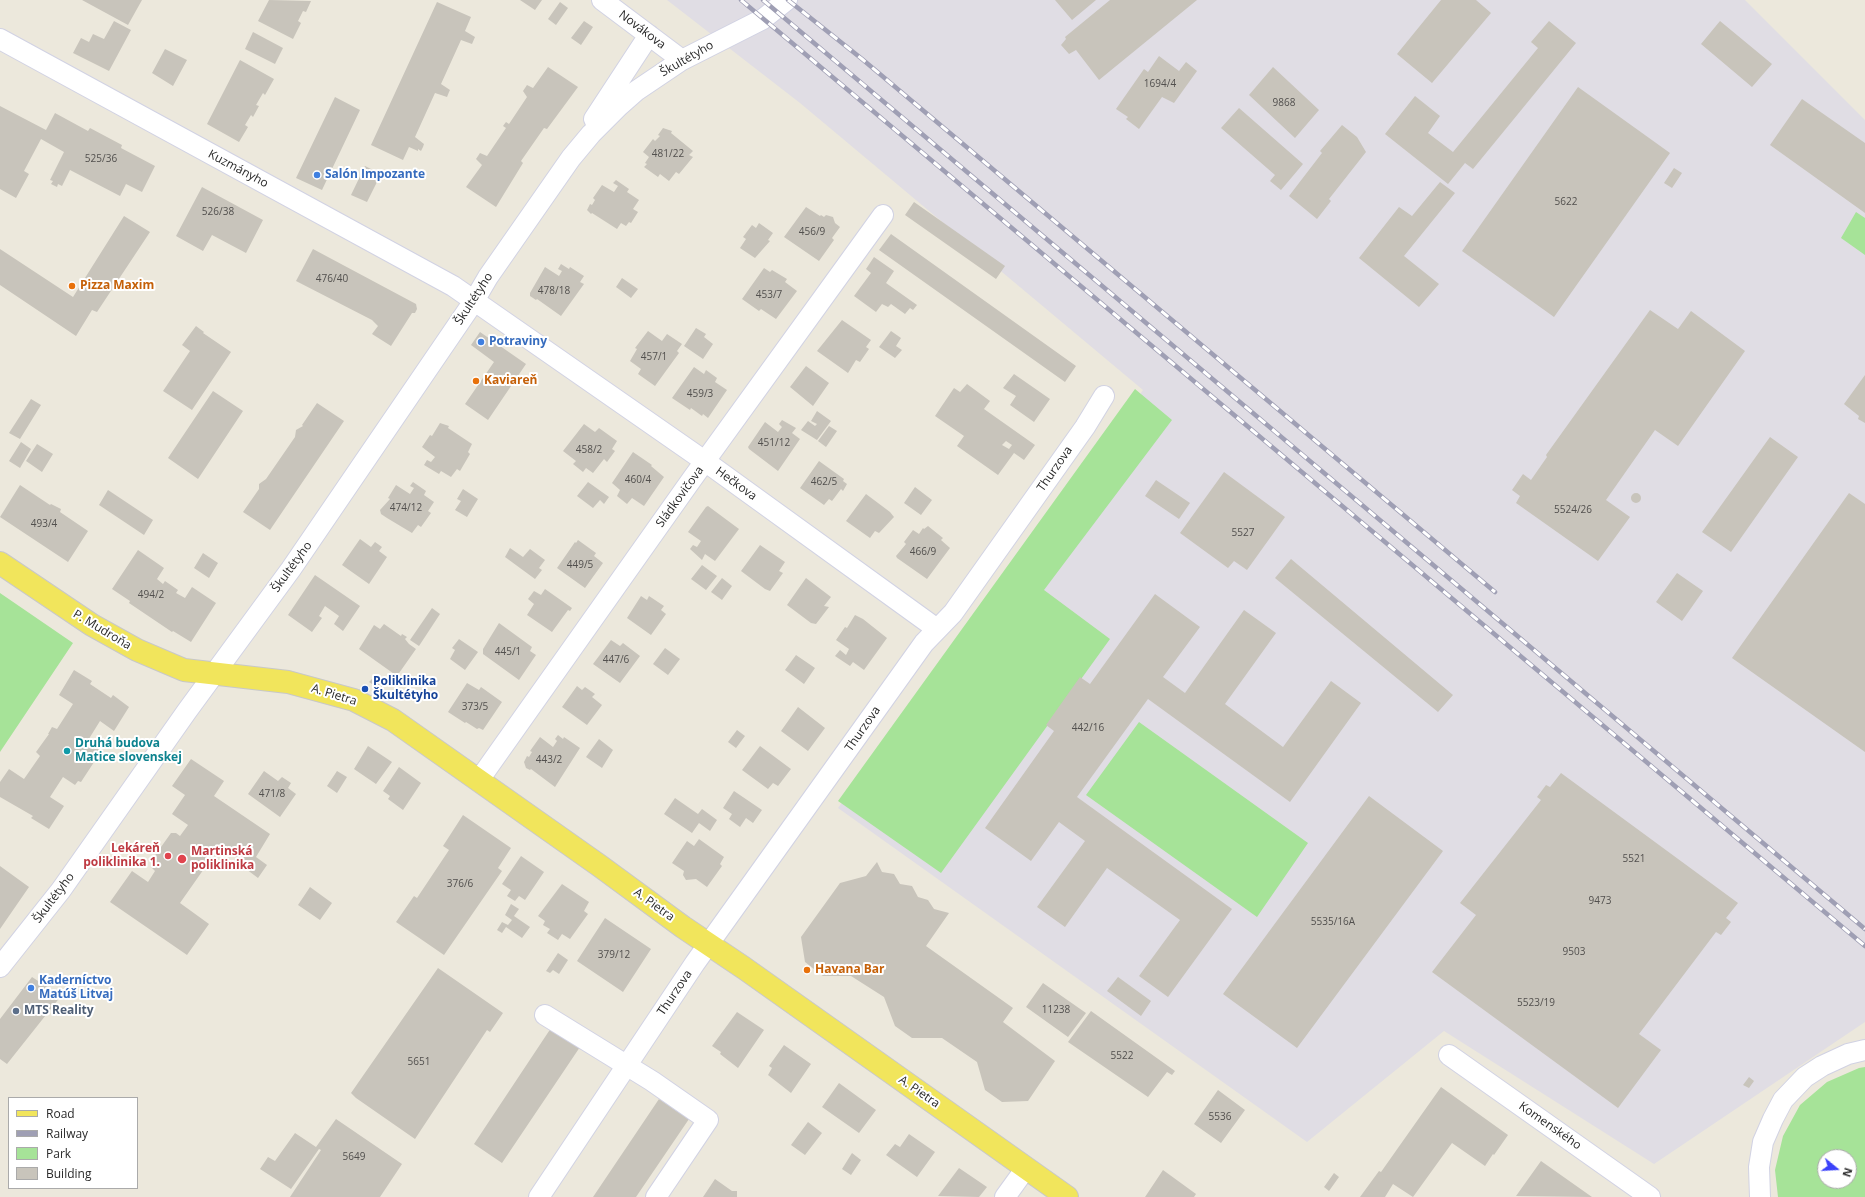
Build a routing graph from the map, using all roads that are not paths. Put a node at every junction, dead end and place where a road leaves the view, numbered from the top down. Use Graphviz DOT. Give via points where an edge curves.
graph roads {
  1 [pos="602,0"];
  2 [pos="787,0"];
  3 [pos="649,35"];
  4 [pos="0,39"];
  5 [pos="682,60"];
  6 [pos="571,158"];
  7 [pos="883,215"];
  8 [pos="474,300"];
  9 [pos="1104,396"];
  10 [pos="706,462"];
  11 [pos="1,565"];
  12 [pos="937,629"];
  13 [pos="214,674"];
  14 [pos="479,780"];
  15 [pos="709,944"];
  16 [pos="0,967"];
  17 [pos="545,1015"];
  18 [pos="1865,1050"];
  19 [pos="1449,1055"];
  20 [pos="626,1066"];
  21 [pos="1026,1168"];
  22 [pos="539,1197"];
  23 [pos="656,1197"];
  24 [pos="1005,1197"];
  25 [pos="1067,1197"];
  26 [pos="1650,1197"];
  27 [pos="1760,1197"];
  1 -- 3 [label="street, Novákova"];
  2 -- 5 [label="street, Škultétyho" via="763,18"];
  3 -- 5 [label="street, Novákova"];
  3 -- 6 [label="street, Škultétyho"];
  4 -- 8 [label="street, Kuzmányho" via="454,286"];
  5 -- 6 [label="street, Škultétyho" via="636,91 619,106"];
  6 -- 8 [label="street, Škultétyho"];
  7 -- 10 [label="street, Sládkovičova"];
  8 -- 10 [label="street, Hečkova"];
  8 -- 13 [label="street, Škultétyho" via="291,569"];
  9 -- 12 [label="street, Thurzova" via="1085,427 958,606"];
  10 -- 12 [label="street, Hečkova"];
  10 -- 14 [label="street, Sládkovičova"];
  11 -- 13 [label="main road, P. Mudroňa" via="85,620 137,650 184,670"];
  12 -- 15 [label="street, Thurzova" via="924,643"];
  13 -- 14 [label="main road, A. Pietra" via="288,682 354,700 393,720"];
  13 -- 16 [label="street, Škultétyho" via="61,890"];
  14 -- 15 [label="main road, A. Pietra"];
  15 -- 20 [label="street, Thurzova"];
  15 -- 21 [label="main road, A. Pietra"];
  17 -- 20 [label="street"];
  18 -- 27 [label="street" via="1848,1054 1822,1066 1805,1078 1783,1100 1763,1142 1759,1167"];
  19 -- 26 [label="street, Komenského"];
  20 -- 22 [label="street, Thurzova"];
  20 -- 23 [label="street" via="708,1120"];
  21 -- 24 [label="street"];
  21 -- 25 [label="main road, A. Pietra"];
}
